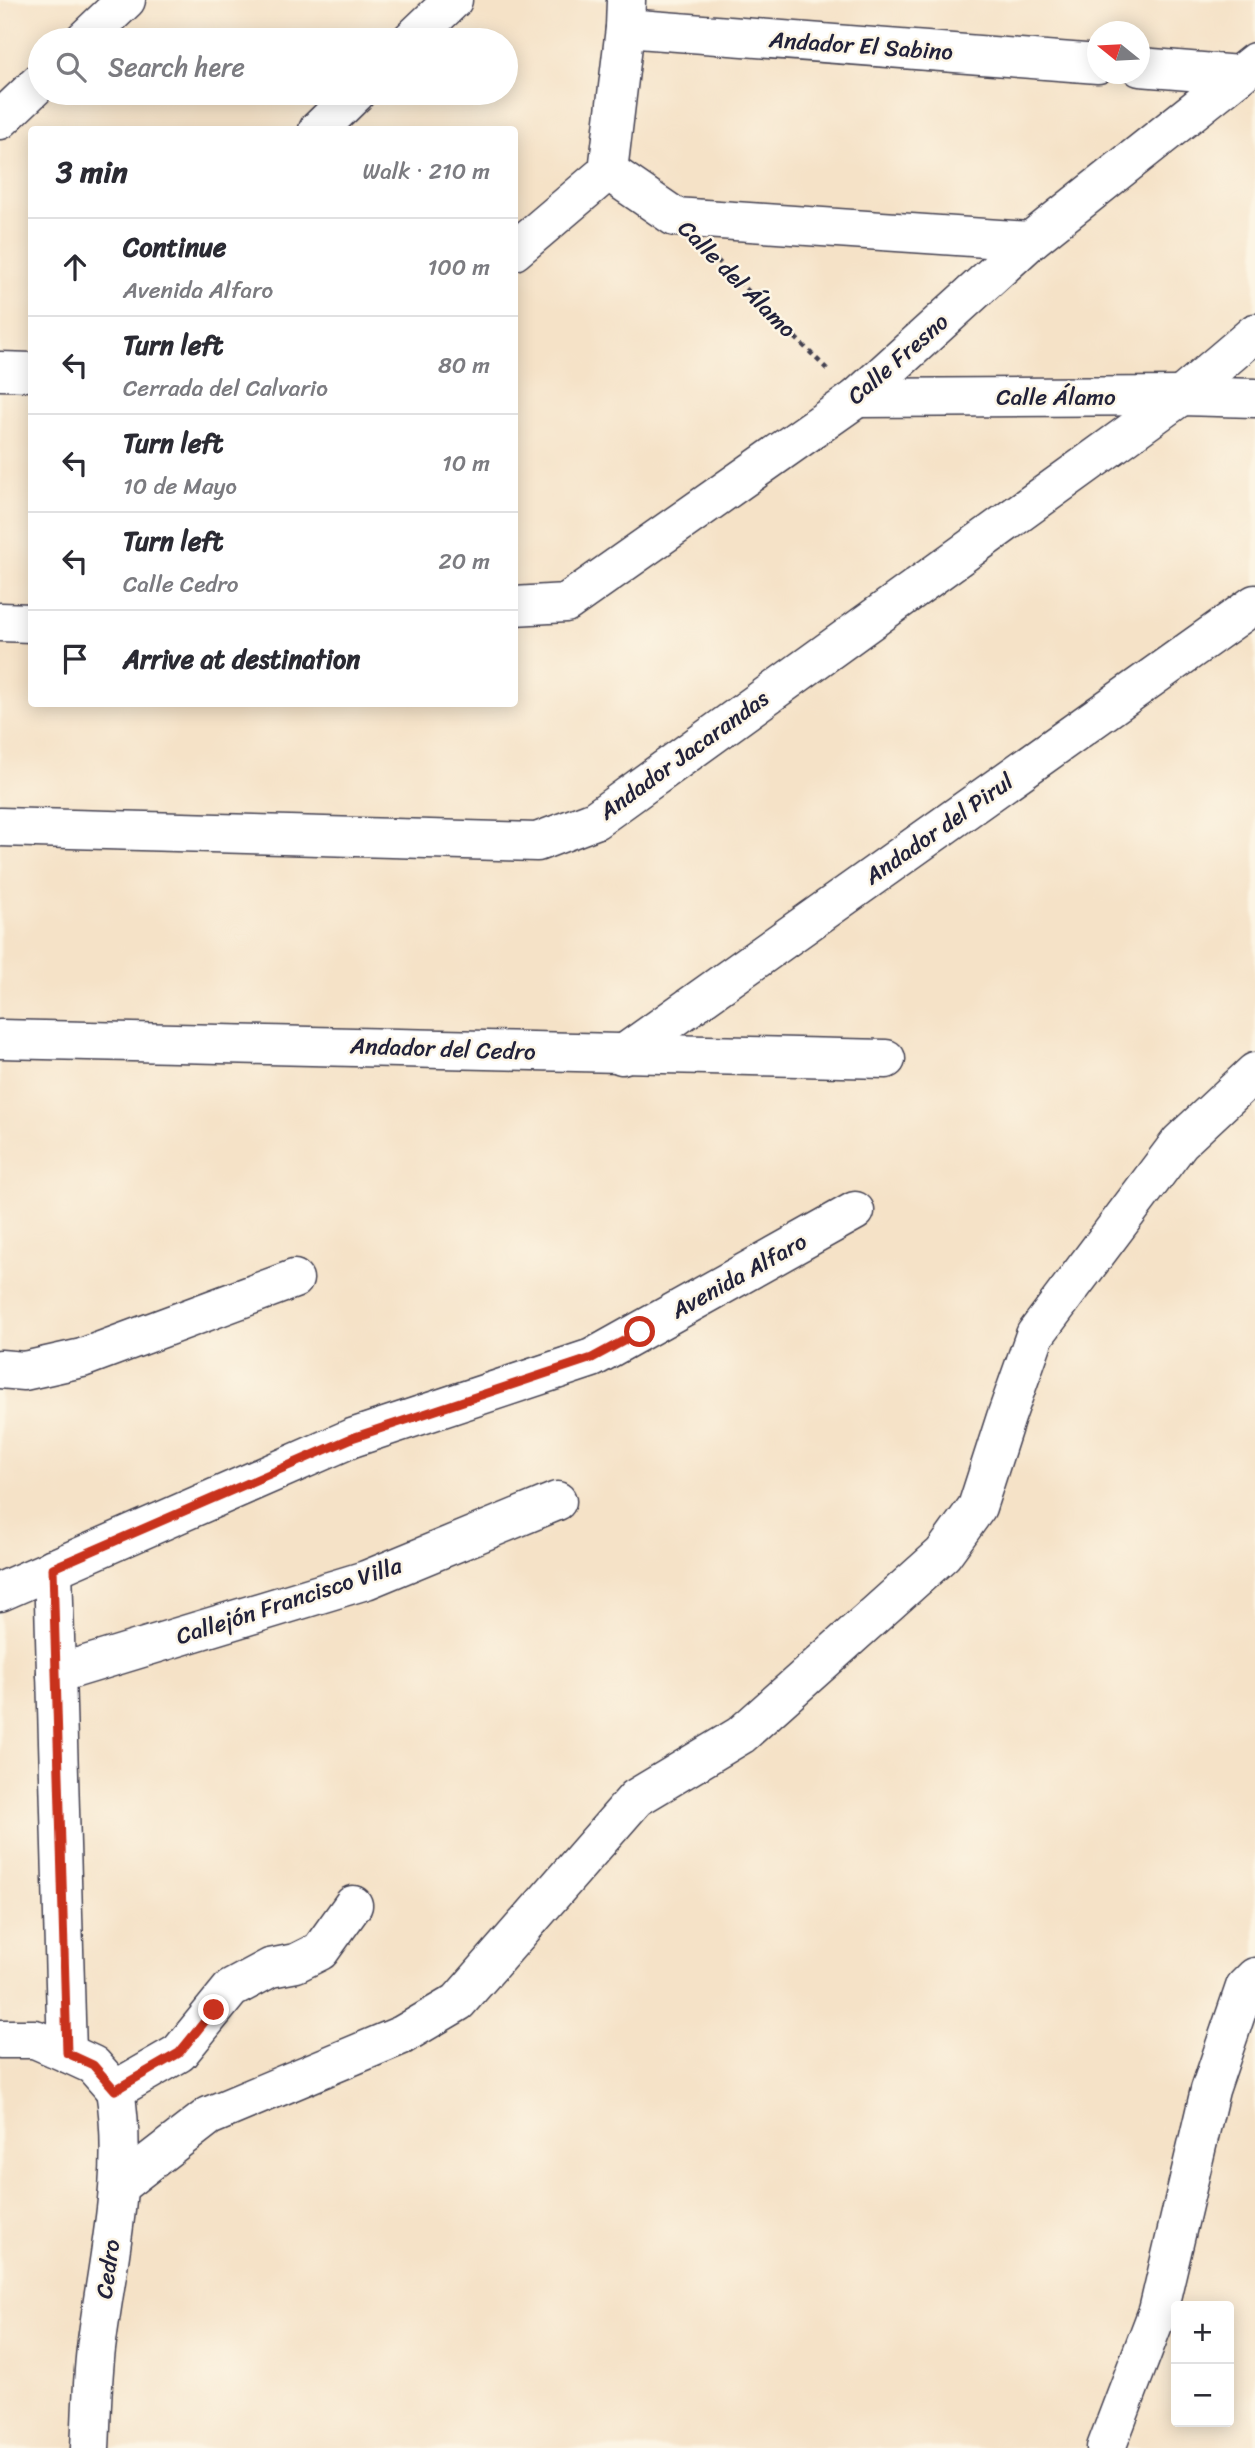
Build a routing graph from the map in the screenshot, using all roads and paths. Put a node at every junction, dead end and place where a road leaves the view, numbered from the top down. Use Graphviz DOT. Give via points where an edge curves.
graph roads {
  1 [pos="126,0"];
  2 [pos="453,0"];
  3 [pos="625,14"];
  4 [pos="97,28"];
  5 [pos="424,28"];
  6 [pos="1087,63"];
  7 [pos="1150,67"];
  8 [pos="1247,69"];
  9 [pos="28,93"];
  10 [pos="344,105"];
  11 [pos="0,120"];
  12 [pos="322,126"];
  13 [pos="608,171"];
  14 [pos="675,217"];
  15 [pos="1030,241"];
  16 [pos="518,248"];
  17 [pos="1255,333"];
  18 [pos="0,371"];
  19 [pos="28,372"];
  20 [pos="1181,396"];
  21 [pos="857,398"];
  22 [pos="1255,398"];
  23 [pos="1255,604"];
  24 [pos="518,606"];
  25 [pos="0,622"];
  26 [pos="28,623"];
  27 [pos="0,827"];
  28 [pos="0,1040"];
  29 [pos="622,1055"];
  30 [pos="886,1059"];
  31 [pos="1255,1072"];
  32 [pos="855,1211"];
  33 [pos="294,1279"];
  34 [pos="0,1369"];
  35 [pos="557,1501"];
  36 [pos="53,1568"];
  37 [pos="0,1591"];
  38 [pos="57,1674"];
  39 [pos="354,1905"];
  40 [pos="1255,1977"];
  41 [pos="0,2039"];
  42 [pos="67,2053"];
  43 [pos="115,2090"];
  44 [pos="120,2185"];
  45 [pos="90,2448"];
  46 [pos="1106,2448"];
  1 -- 4 [label="street"];
  2 -- 5 [label="street"];
  3 -- 6 [label="street, Andador El Sabino"];
  3 -- 13 [label="street"];
  7 -- 8 [label="street"];
  8 -- 15 [label="street, Calle Fresno"];
  9 -- 11 [label="street"];
  10 -- 12 [label="street"];
  13 -- 14 [label="street, Calle del Álamo"];
  13 -- 16 [label="street"];
  14 -- 15 [label="street"];
  14 -- 21 [label="path, Calle del Álamo"];
  15 -- 21 [label="street, Calle Fresno"];
  17 -- 20 [label="street, Andador Jacarandas"];
  18 -- 19 [label="street"];
  20 -- 21 [label="street, Calle Álamo"];
  20 -- 22 [label="street, Calle Álamo"];
  20 -- 27 [label="street, Andador Jacarandas" via="595,820 537,842"];
  21 -- 24 [label="street, Calle Fresno" via="566,603"];
  23 -- 29 [label="street, Andador del Pirul"];
  25 -- 26 [label="street"];
  28 -- 29 [label="street, Andador del Cedro"];
  29 -- 30 [label="street, Andador del Cedro"];
  31 -- 44 [label="street" via="1180,1142 1035,1335 977,1507 943,1554 741,1735 636,1798 458,2002 402,2035 209,2116"];
  32 -- 36 [label="street, Avenida Alfaro" via="592,1358 352,1438"];
  33 -- 34 [label="street" via="82,1357 24,1371"];
  35 -- 38 [label="street, Callejón Francisco Villa" via="366,1580"];
  36 -- 37 [label="street, Avenida Alfaro"];
  36 -- 38 [label="street"];
  38 -- 42 [label="street"];
  39 -- 43 [label="street" via="320,1951 296,1963 270,1968 231,1989 179,2053"];
  40 -- 46 [label="street" via="1245,1987 1210,2090 1158,2311"];
  41 -- 42 [label="street" via="35,2039"];
  42 -- 43 [label="street" via="93,2065"];
  43 -- 44 [label="street, Cedro"];
  44 -- 45 [label="street, Cedro" via="96,2345"];
}
